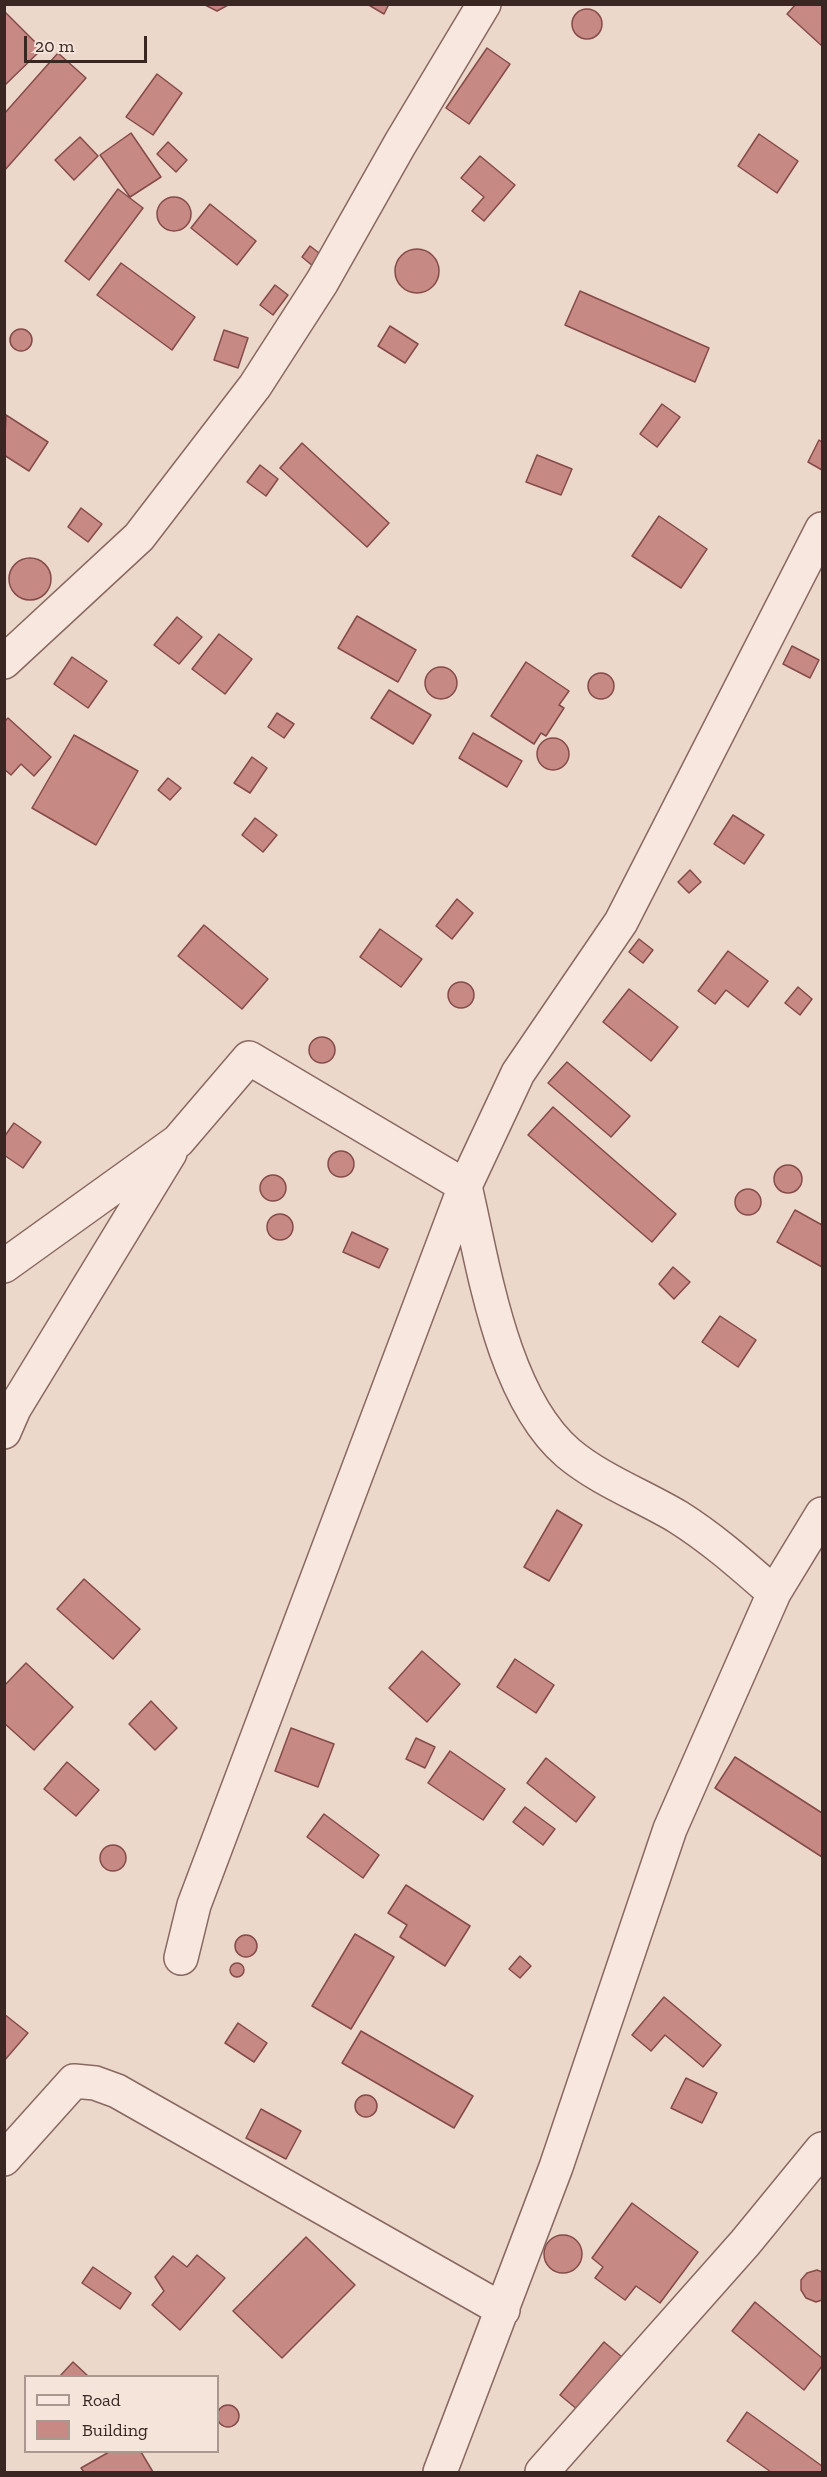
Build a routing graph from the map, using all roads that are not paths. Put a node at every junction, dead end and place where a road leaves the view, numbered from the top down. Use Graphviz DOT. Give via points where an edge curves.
graph roads {
  1 [pos="484,4"];
  2 [pos="822,529"];
  3 [pos="4,662"];
  4 [pos="178,1141"];
  5 [pos="465,1186"];
  6 [pos="4,1266"];
  7 [pos="4,1432"];
  8 [pos="822,1514"];
  9 [pos="774,1593"];
  10 [pos="181,1958"];
  11 [pos="822,2149"];
  12 [pos="4,2159"];
  13 [pos="503,2310"];
  14 [pos="440,2472"];
  15 [pos="542,2472"];
  1 -- 3 [label="street" via="322,282 255,386 139,537"];
  2 -- 5 [label="street" via="621,922 518,1073"];
  4 -- 5 [label="street" via="249,1058"];
  4 -- 6 [label="street"];
  4 -- 7 [label="street" via="14,1408"];
  5 -- 9 [label="street" via="497,1322 518,1381 548,1432 569,1454 607,1479 680,1518"];
  5 -- 10 [label="street" via="194,1905"];
  8 -- 9 [label="street"];
  9 -- 13 [label="street" via="670,1829 556,2167"];
  11 -- 15 [label="street" via="746,2243"];
  12 -- 13 [label="street" via="74,2081 95,2084 117,2091"];
  13 -- 14 [label="street"];
}
